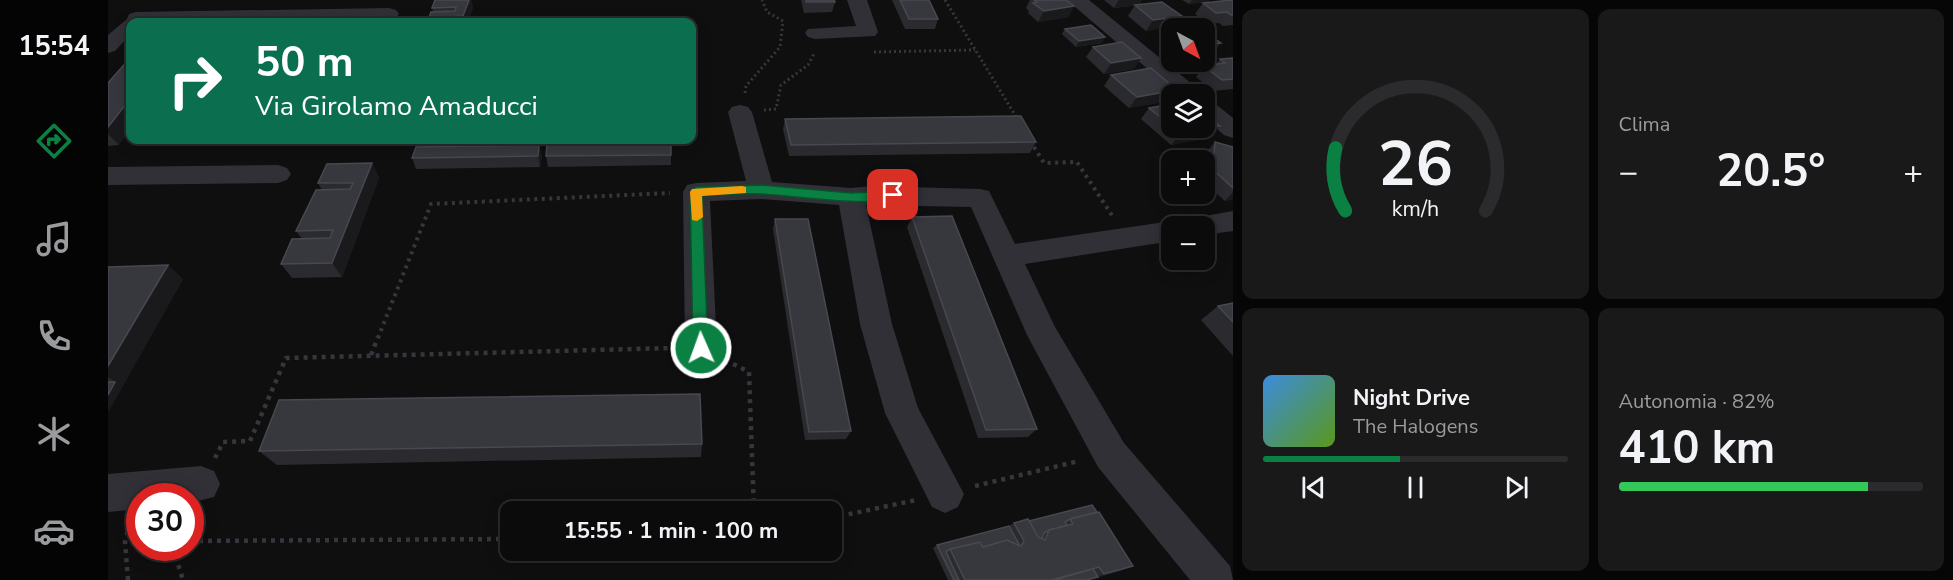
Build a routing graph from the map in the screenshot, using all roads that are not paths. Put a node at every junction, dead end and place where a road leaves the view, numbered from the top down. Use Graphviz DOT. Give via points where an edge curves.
graph roads {
  1 [pos="155,0"];
  2 [pos="857,0"];
  3 [pos="1077,0"];
  4 [pos="389,14"];
  5 [pos="136,18"];
  6 [pos="243,18"];
  7 [pos="126,28"];
  8 [pos="815,33"];
  9 [pos="108,47"];
  10 [pos="1178,84"];
  11 [pos="740,112"];
  12 [pos="1215,115"];
  13 [pos="1233,130"];
  14 [pos="278,174"];
  15 [pos="108,176"];
  16 [pos="761,190"];
  17 [pos="851,197"];
  18 [pos="1233,221"];
  19 [pos="1215,224"];
  20 [pos="1161,232"];
  21 [pos="1008,256"];
  22 [pos="701,348"];
  23 [pos="945,494"];
  24 [pos="1216,580"];
  1 -- 5 [label="street"];
  2 -- 8 [label="street" via="868,32"];
  3 -- 10 [label="street"];
  4 -- 6 [label="street"];
  7 -- 9 [label="street"];
  11 -- 16 [label="street"];
  12 -- 13 [label="street"];
  14 -- 15 [label="street"];
  16 -- 17 [label="street"];
  16 -- 22 [label="street" via="696,192"];
  17 -- 21 [label="street" via="980,198"];
  17 -- 23 [label="street" via="876,324 902,414"];
  18 -- 19 [label="street"];
  20 -- 21 [label="street"];
  21 -- 24 [label="street" via="1043,335 1112,455"];
}
